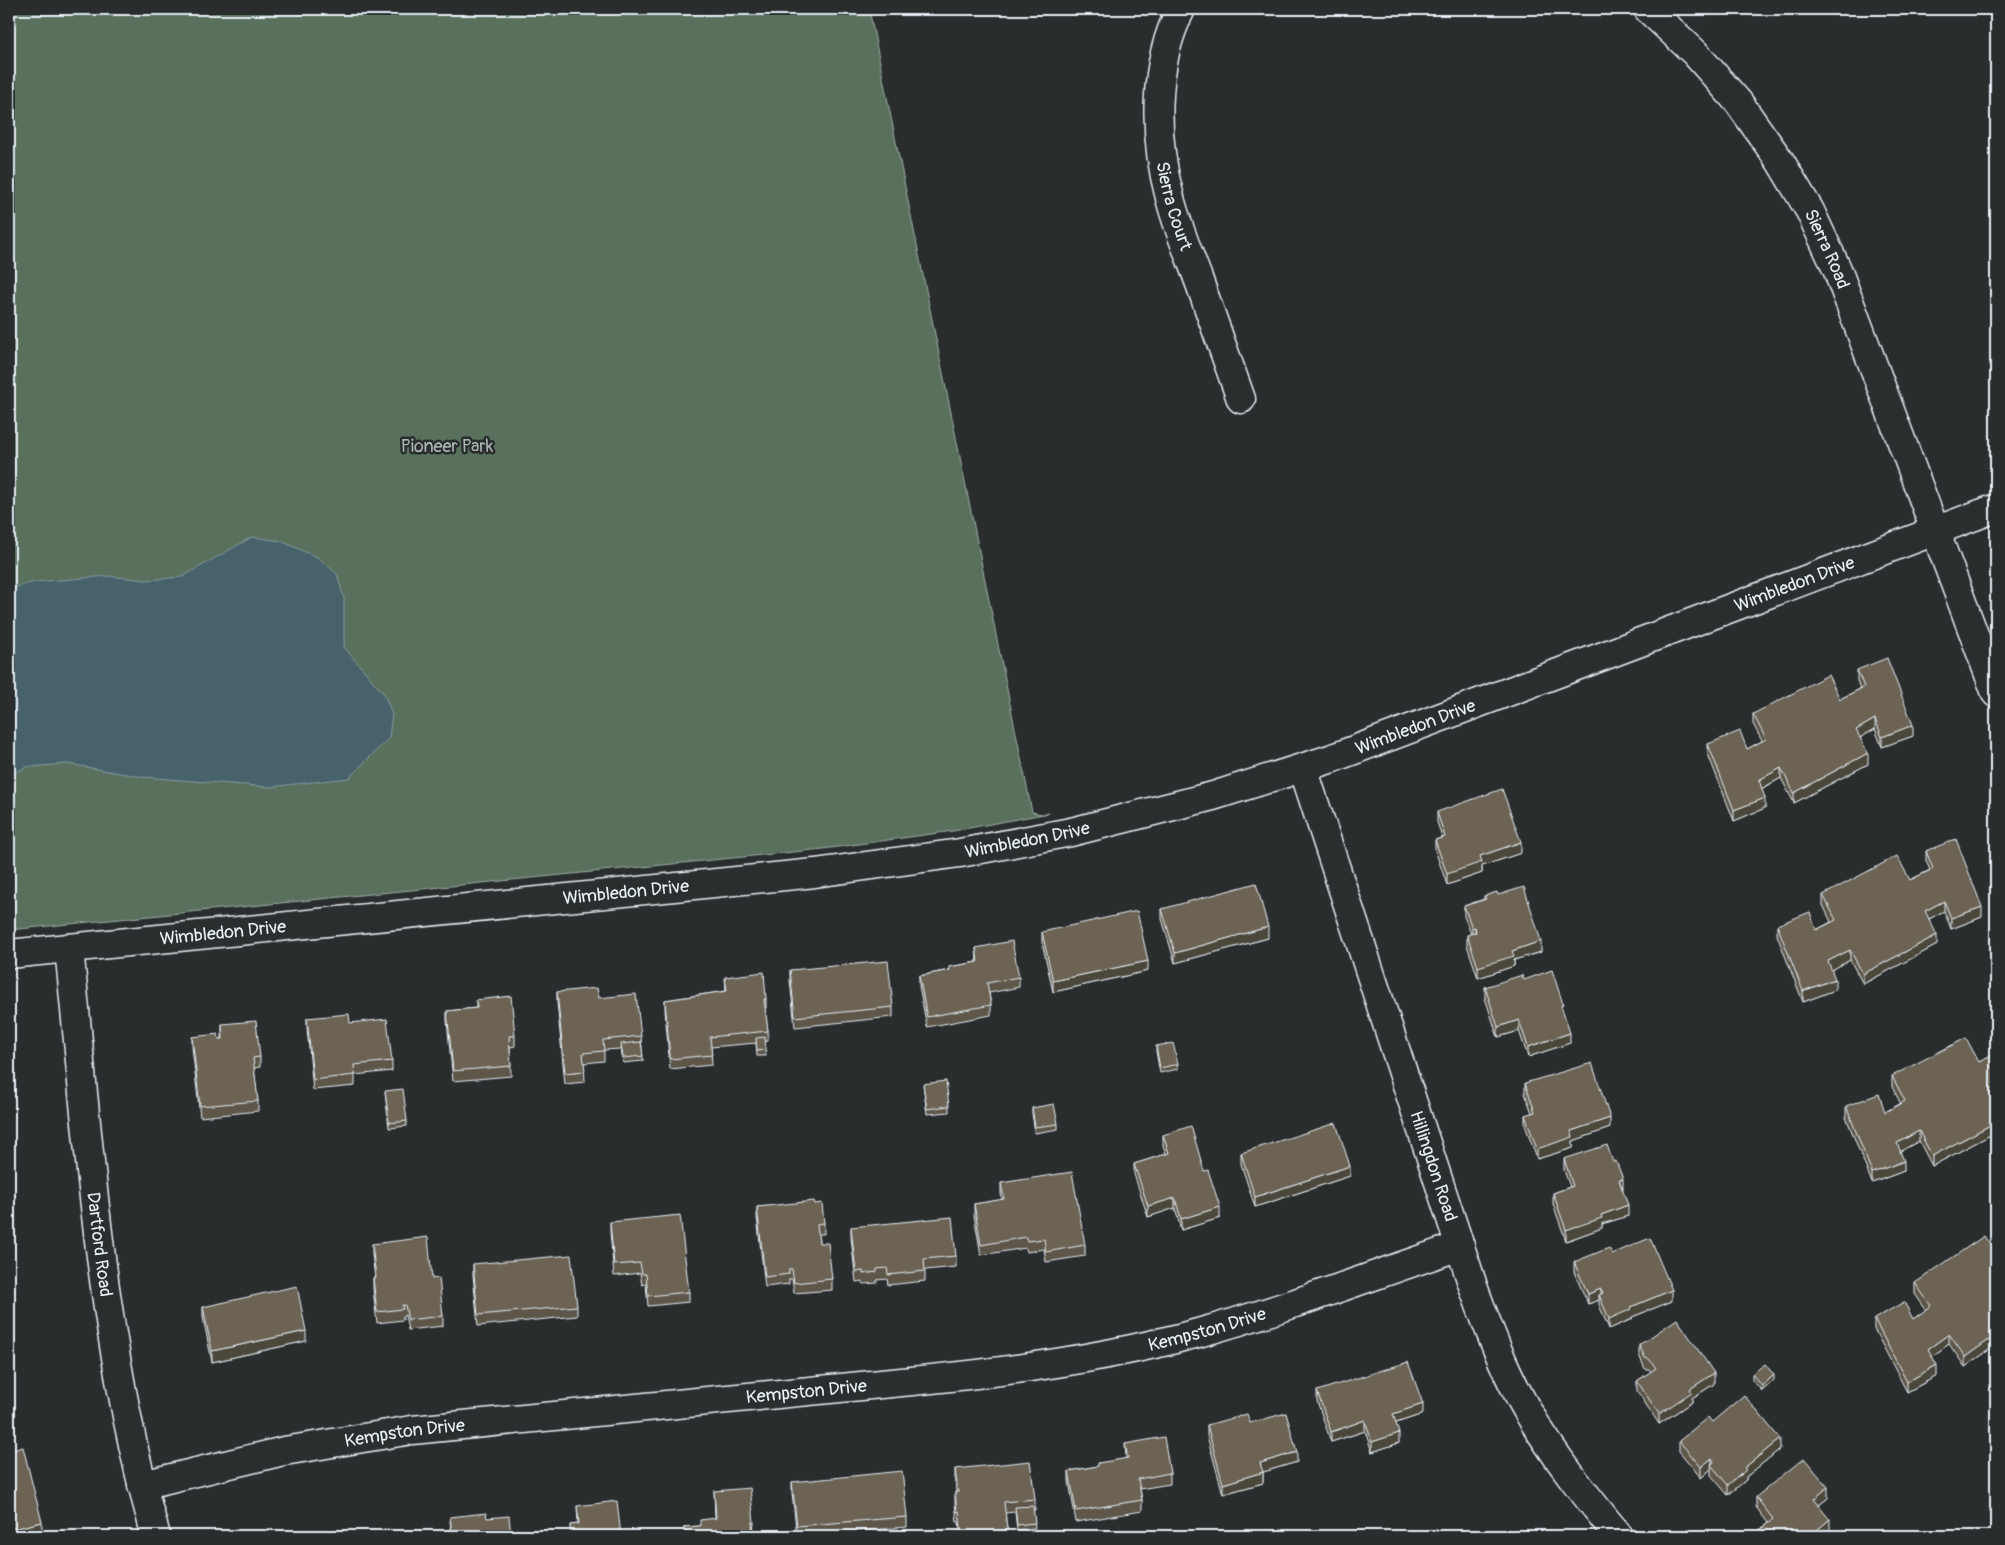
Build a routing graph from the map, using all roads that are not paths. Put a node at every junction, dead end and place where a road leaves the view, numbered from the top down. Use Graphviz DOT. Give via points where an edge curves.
graph roads {
  1 [pos="1181,9"];
  2 [pos="1648,9"];
  3 [pos="1241,399"];
  4 [pos="1996,508"];
  5 [pos="1935,531"];
  6 [pos="1996,693"];
  7 [pos="1303,768"];
  8 [pos="69,948"];
  9 [pos="9,954"];
  10 [pos="1460,1246"];
  11 [pos="142,1485"];
  12 [pos="156,1536"];
  13 [pos="1619,1536"];
  1 -- 3 [label="street, Sierra Court" via="1163,60 1160,148 1170,199"];
  2 -- 5 [label="street, Sierra Road" via="1695,53 1739,103 1810,211 1837,269"];
  4 -- 5 [label="street, Wimbledon Drive"];
  5 -- 6 [label="street, Sierra Road"];
  5 -- 7 [label="street, Wimbledon Drive"];
  7 -- 8 [label="street, Wimbledon Drive" via="1140,816 960,853 785,877"];
  7 -- 10 [label="street, Hillingdon Road"];
  8 -- 9 [label="street, Wimbledon Drive"];
  8 -- 11 [label="street, Dartford Road" via="105,1297 119,1382"];
  10 -- 11 [label="street, Kempston Drive" via="1217,1327 1081,1360 961,1376 404,1431 284,1451"];
  10 -- 13 [label="street, Hillingdon Road" via="1496,1347 1523,1402 1556,1455"];
  11 -- 12 [label="street, Dartford Road"];
}
